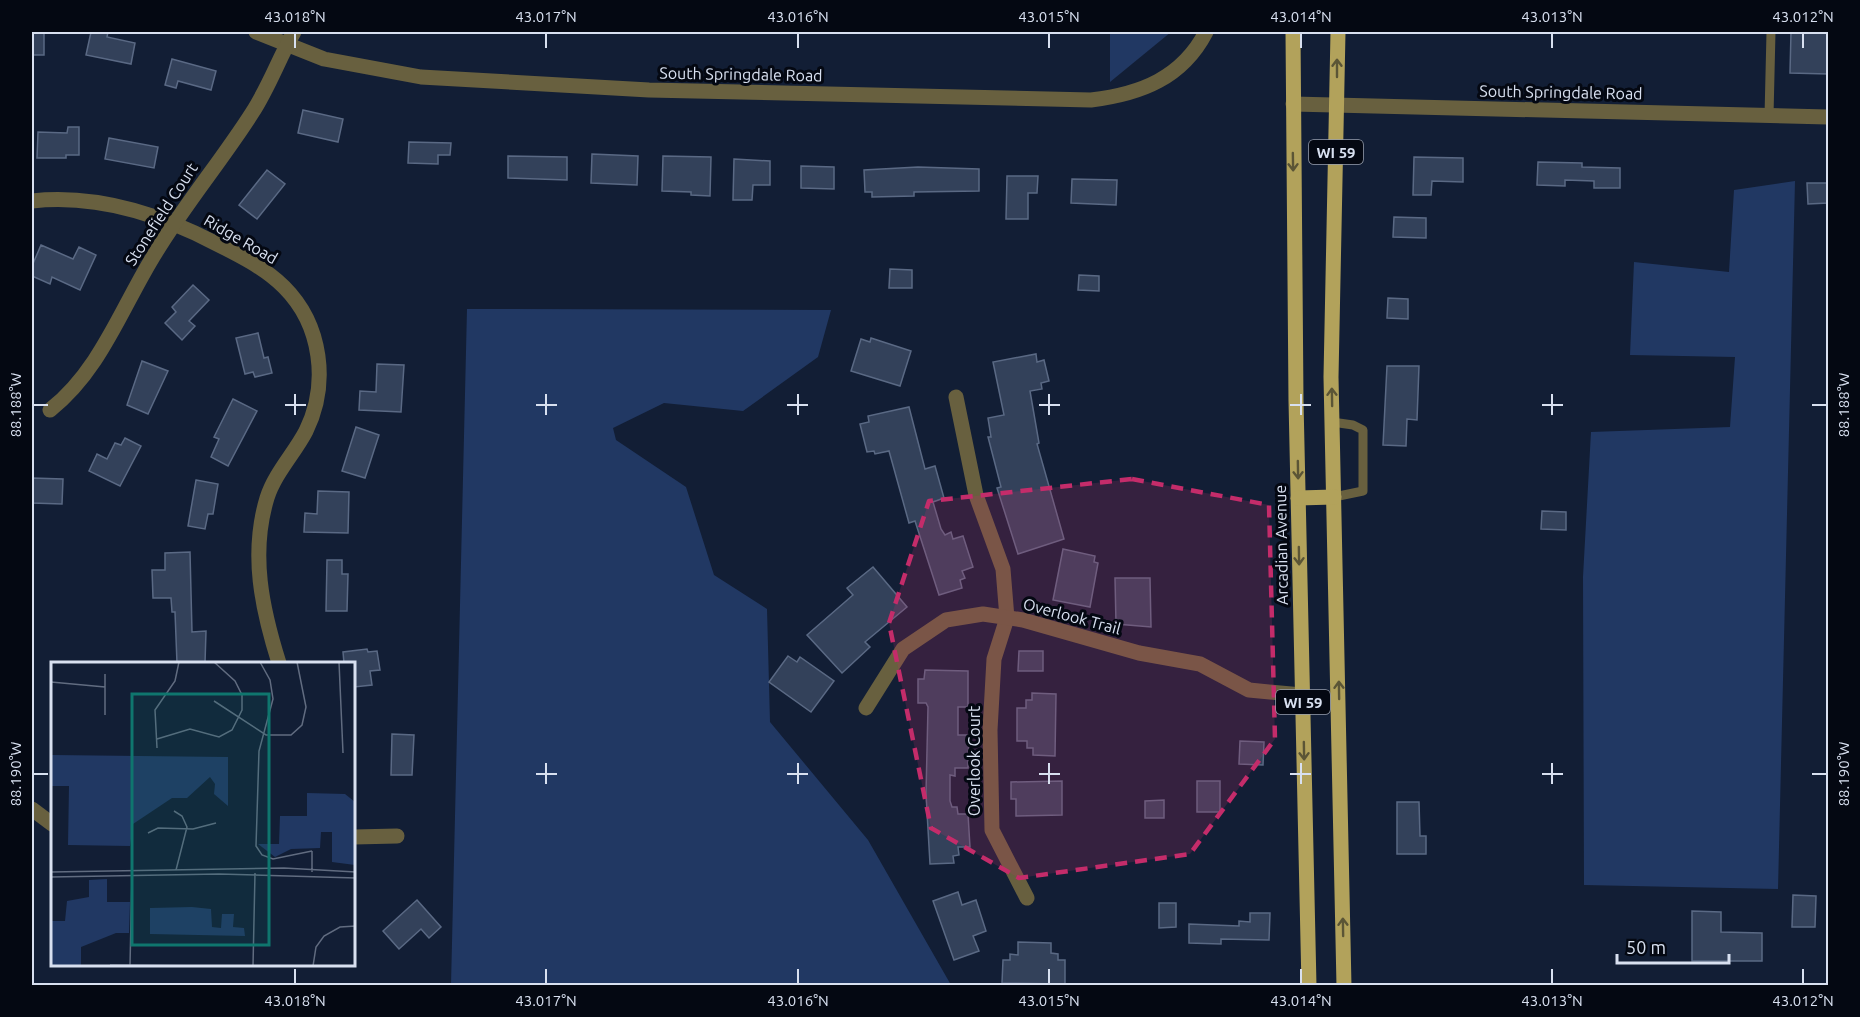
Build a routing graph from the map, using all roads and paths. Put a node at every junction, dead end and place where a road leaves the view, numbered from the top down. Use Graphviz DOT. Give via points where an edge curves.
graph roads {
  1 [pos="256,32"];
  2 [pos="1206,32"];
  3 [pos="1293,32"];
  4 [pos="1338,32"];
  5 [pos="1771,32"];
  6 [pos="290,38"];
  7 [pos="1293,104"];
  8 [pos="1337,105"];
  9 [pos="1769,116"];
  10 [pos="1828,117"];
  11 [pos="32,201"];
  12 [pos="173,224"];
  13 [pos="956,397"];
  14 [pos="50,410"];
  15 [pos="1332,422"];
  16 [pos="1334,497"];
  17 [pos="1298,498"];
  18 [pos="1007,618"];
  19 [pos="279,662"];
  20 [pos="1302,695"];
  21 [pos="866,708"];
  22 [pos="32,809"];
  23 [pos="51,823"];
  24 [pos="397,836"];
  25 [pos="356,837"];
  26 [pos="1027,898"];
  27 [pos="1308,986"];
  28 [pos="1344,986"];
  1 -- 6 [label="street, South Springdale Road"];
  2 -- 6 [label="street, South Springdale Road" via="1184,63 1165,79 1124,95 1091,100 649,90 472,81 370,69 324,59"];
  3 -- 7 [label="main road, WI 59"];
  8 -- 4 [label="main road, WI 59, one-way"];
  5 -- 9 [label="lane"];
  6 -- 12 [label="street, Stonefield Court" via="252,113"];
  7 -- 8 [label="street, South Springdale Road"];
  7 -- 17 [label="main road, Arcadian Avenue / WI 59, one-way"];
  8 -- 9 [label="street, South Springdale Road"];
  15 -- 8 [label="main road, WI 59, one-way"];
  9 -- 10 [label="street, South Springdale Road"];
  11 -- 12 [label="street, Ridge Road" via="72,199 117,206"];
  12 -- 14 [label="street, Stonefield Court" via="97,359 68,396"];
  12 -- 19 [label="street, Ridge Road" via="232,252 284,287 304,313 318,351 319,392 313,413 267,496 262,518 260,590"];
  13 -- 18 [label="street" via="976,495 1004,569"];
  15 -- 16 [label="main road, WI 59"];
  15 -- 16 [label="lane" via="1363,430 1363,491"];
  16 -- 17 [label="main road"];
  28 -- 16 [label="main road, WI 59, one-way"];
  17 -- 20 [label="main road, Arcadian Avenue / WI 59, one-way"];
  18 -- 20 [label="street, Overlook Trail" via="1139,653 1200,664 1249,690"];
  18 -- 21 [label="street, Overlook Trail" via="983,614 946,620 903,649"];
  18 -- 26 [label="street, Overlook Court" via="994,659 990,730 992,830"];
  20 -- 27 [label="main road, Arcadian Avenue / WI 59, one-way"];
  22 -- 23 [label="street"];
  24 -- 25 [label="street"];
}
